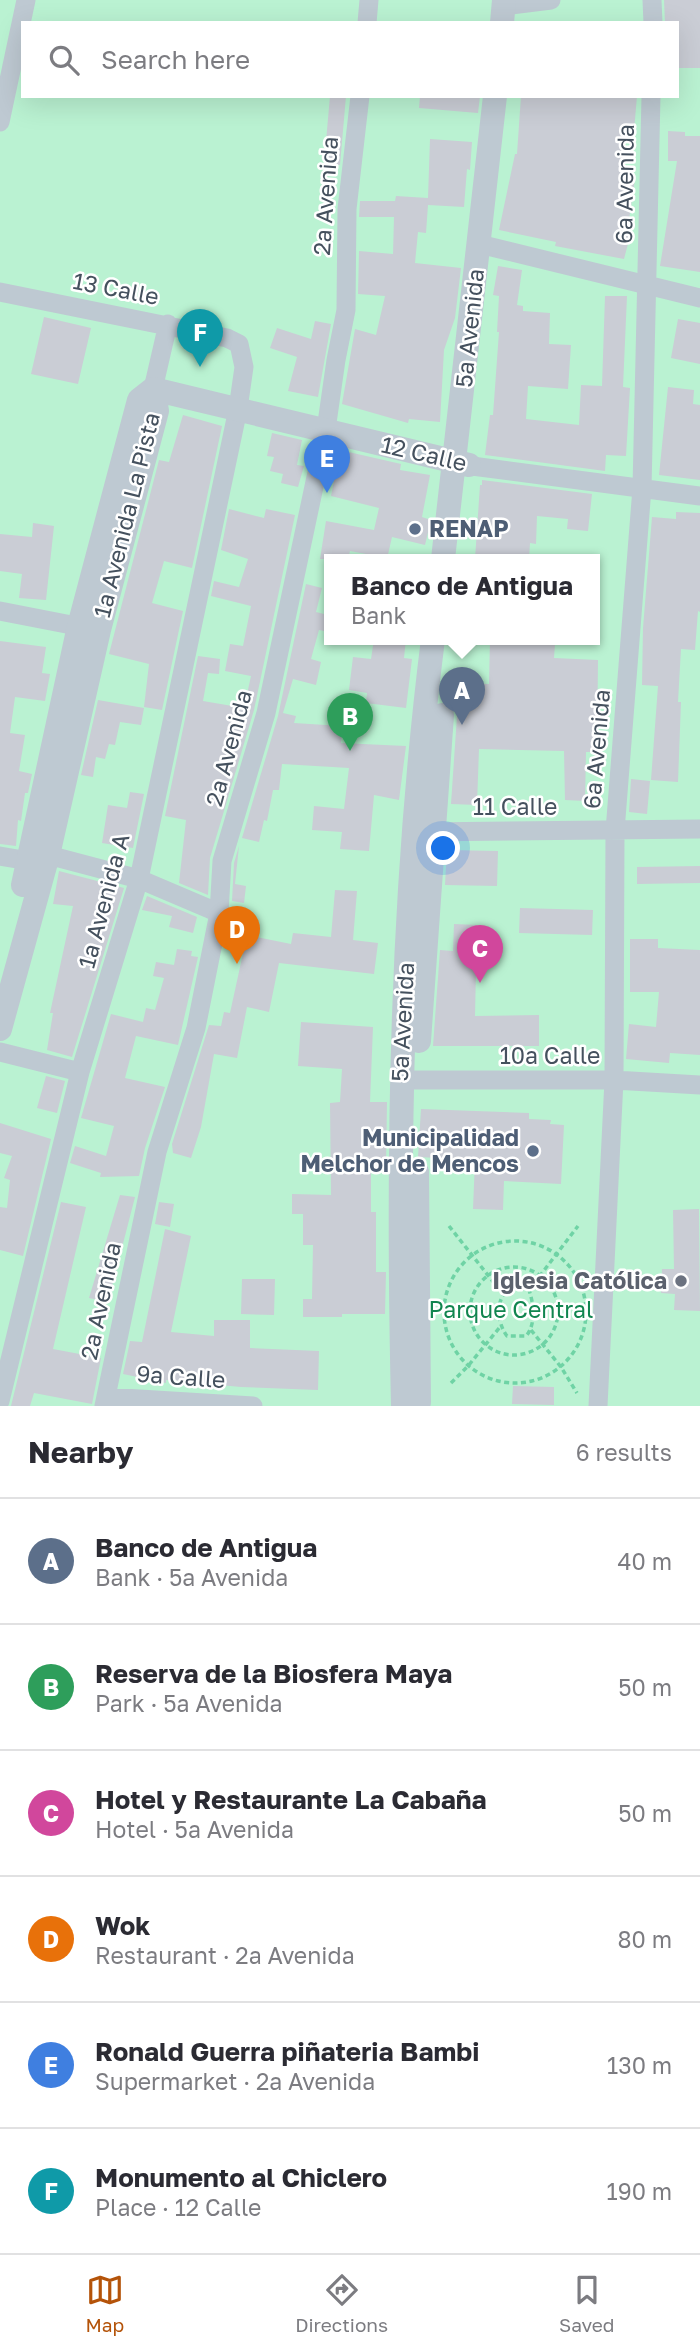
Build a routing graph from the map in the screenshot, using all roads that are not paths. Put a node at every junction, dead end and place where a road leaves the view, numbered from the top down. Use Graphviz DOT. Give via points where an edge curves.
graph roads {
  1 [pos="26,0"];
  2 [pos="369,0"];
  3 [pos="551,0"];
  4 [pos="652,0"];
  5 [pos="509,9"];
  6 [pos="22,21"];
  7 [pos="367,21"];
  8 [pos="653,21"];
  9 [pos="21,23"];
  10 [pos="360,98"];
  11 [pos="495,98"];
  12 [pos="508,98"];
  13 [pos="651,98"];
  14 [pos="0,122"];
  15 [pos="498,129"];
  16 [pos="486,246"];
  17 [pos="647,284"];
  18 [pos="0,292"];
  19 [pos="700,299"];
  20 [pos="168,324"];
  21 [pos="153,388"];
  22 [pos="238,409"];
  23 [pos="326,430"];
  24 [pos="464,464"];
  25 [pos="642,488"];
  26 [pos="700,496"];
  27 [pos="444,554"];
  28 [pos="460,554"];
  29 [pos="0,611"];
  30 [pos="89,628"];
  31 [pos="434,645"];
  32 [pos="447,645"];
  33 [pos="437,670"];
  34 [pos="700,830"];
  35 [pos="615,831"];
  36 [pos="423,832"];
  37 [pos="0,856"];
  38 [pos="39,858"];
  39 [pos="139,879"];
  40 [pos="219,913"];
  41 [pos="0,974"];
  42 [pos="0,1029"];
  43 [pos="0,1052"];
  44 [pos="80,1072"];
  45 [pos="408,1080"];
  46 [pos="614,1080"];
  47 [pos="700,1085"];
  48 [pos="0,1401"];
  49 [pos="105,1401"];
  50 [pos="253,1406"];
  51 [pos="402,1406"];
  52 [pos="419,1406"];
  53 [pos="598,1406"];
  1 -- 6 [label="street"];
  2 -- 7 [label="street"];
  3 -- 5 [label="street"];
  4 -- 8 [label="street"];
  9 -- 14 [label="street"];
  10 -- 23 [label="street, 2a Avenida" via="347,209 346,310"];
  11 -- 15 [label="street, 5a Avenida"];
  12 -- 15 [label="street, 5a Avenida"];
  13 -- 17 [label="street, 6a Avenida"];
  15 -- 16 [label="street, 5a Avenida"];
  16 -- 17 [label="street"];
  16 -- 24 [label="street, 5a Avenida"];
  17 -- 19 [label="street"];
  17 -- 25 [label="street, 6a Avenida"];
  18 -- 20 [label="street, 13 Calle"];
  20 -- 21 [label="street"];
  20 -- 22 [label="street, 13 Calle" via="239,344 244,367"];
  21 -- 22 [label="street, 12 Calle"];
  21 -- 30 [label="street, 1a Avenida La Pista" via="157,411"];
  22 -- 23 [label="street, 12 Calle"];
  22 -- 39 [label="street, 1a Avenida A"];
  23 -- 24 [label="street, 12 Calle"];
  23 -- 40 [label="street, 2a Avenida" via="266,713 222,861"];
  24 -- 25 [label="street, 12 Calle"];
  24 -- 27 [label="street, 5a Avenida"];
  24 -- 28 [label="street, 5a Avenida"];
  25 -- 26 [label="street, 12 Calle"];
  25 -- 35 [label="street, 6a Avenida"];
  29 -- 30 [label="street"];
  30 -- 38 [label="street, 1a Avenida La Pista"];
  31 -- 33 [label="street, 5a Avenida"];
  32 -- 33 [label="street, 5a Avenida"];
  33 -- 36 [label="street, 5a Avenida"];
  34 -- 35 [label="street, 11 Calle"];
  35 -- 36 [label="street, 11 Calle"];
  35 -- 46 [label="street, 6a Avenida"];
  36 -- 45 [label="street, 5a Avenida"];
  37 -- 38 [label="street"];
  38 -- 39 [label="street"];
  38 -- 41 [label="street, 1a Avenida La Pista"];
  38 -- 42 [label="street, 1a Avenida La Pista"];
  39 -- 40 [label="street"];
  39 -- 44 [label="street, 1a Avenida A"];
  40 -- 49 [label="street, 2a Avenida" via="196,1028 157,1152"];
  43 -- 44 [label="street"];
  44 -- 48 [label="street, 1a Avenida A"];
  45 -- 46 [label="street, 10a Calle"];
  45 -- 51 [label="street, 5a Avenida"];
  45 -- 52 [label="street, 5a Avenida"];
  46 -- 47 [label="street, 10a Calle"];
  46 -- 53 [label="street, 6a Avenida"];
  49 -- 50 [label="street, 9a Calle"];
}
